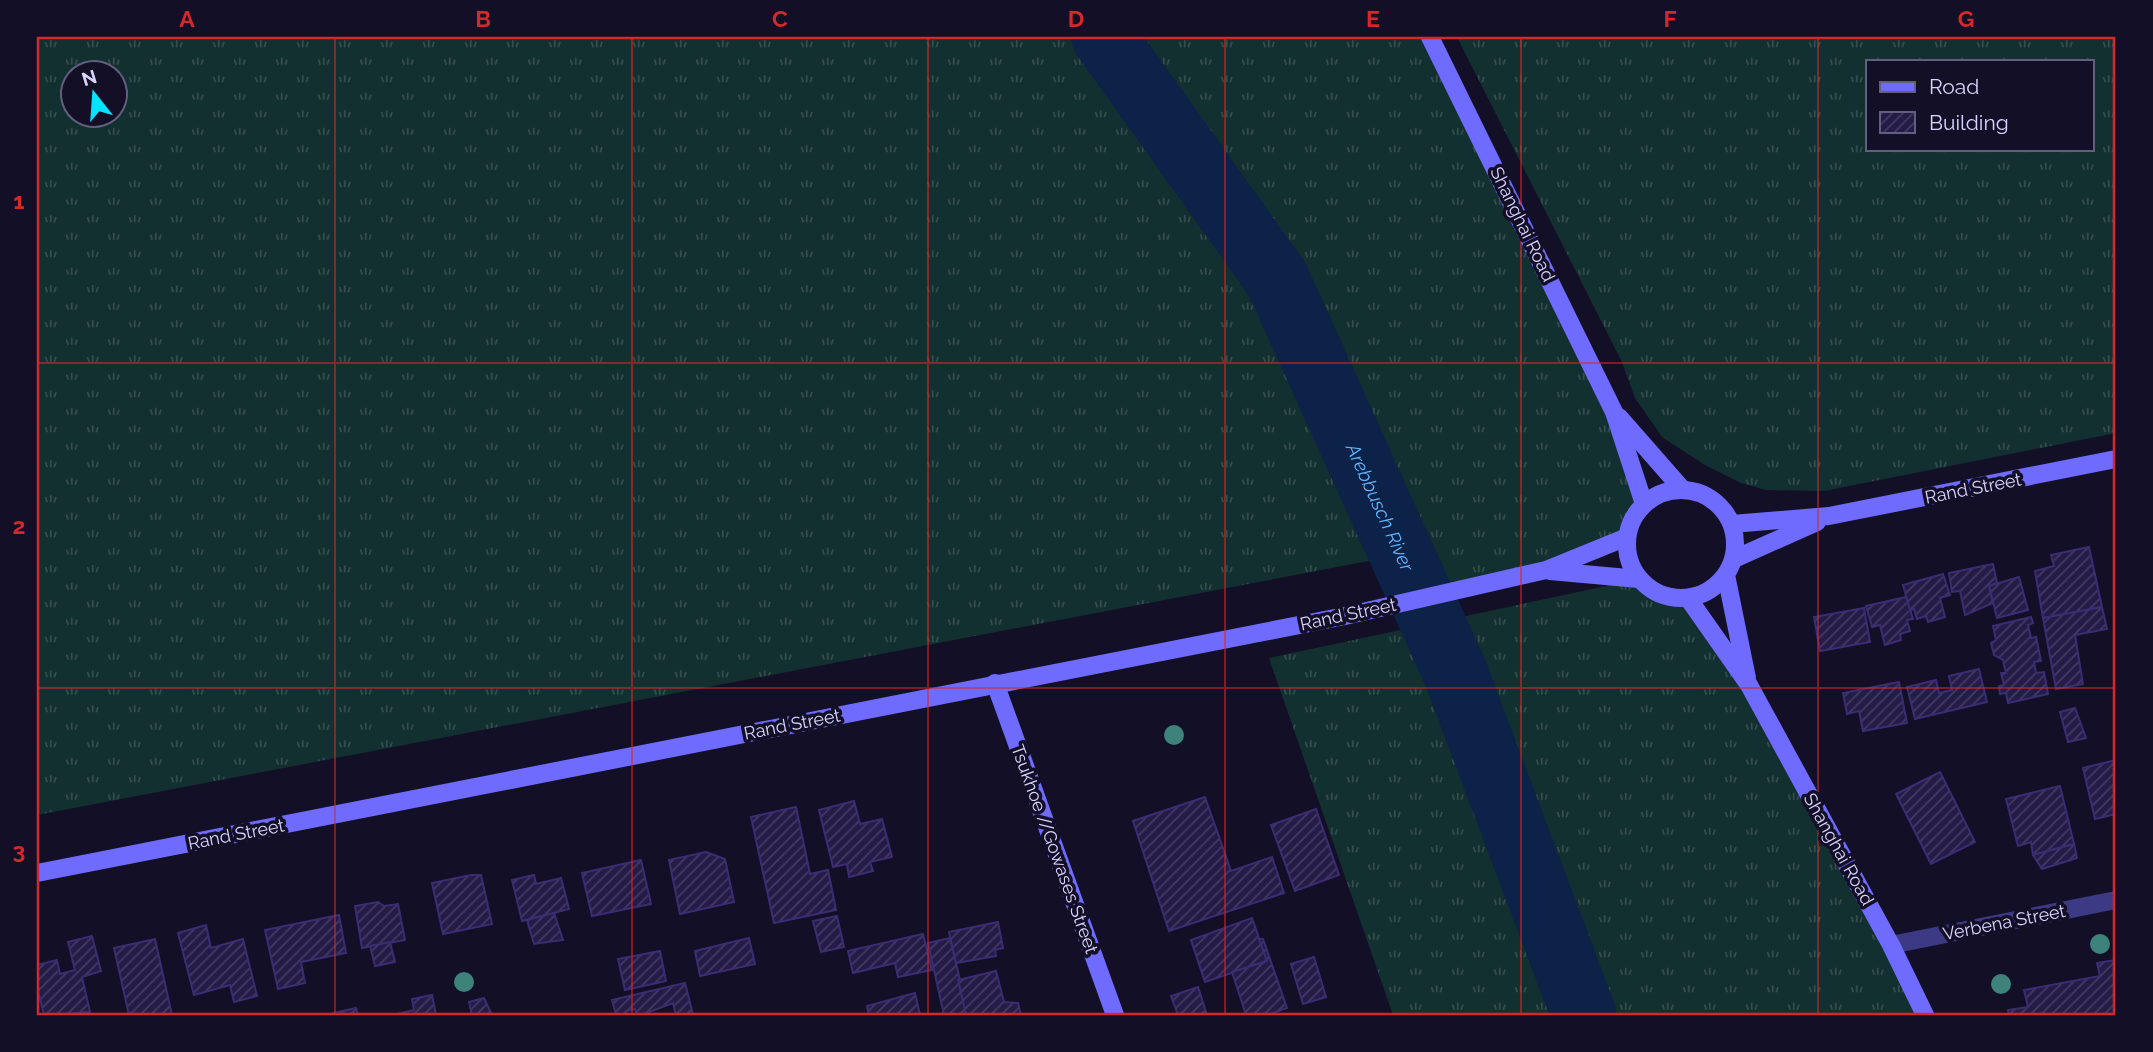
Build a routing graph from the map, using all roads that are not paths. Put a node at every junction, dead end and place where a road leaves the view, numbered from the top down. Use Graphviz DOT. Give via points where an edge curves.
graph roads {
  1 [pos="1430,37"];
  2 [pos="1614,412"];
  3 [pos="2116,459"];
  4 [pos="1683,490"];
  5 [pos="1644,504"];
  6 [pos="1829,516"];
  7 [pos="1732,524"];
  8 [pos="1627,537"];
  9 [pos="1730,567"];
  10 [pos="1539,572"];
  11 [pos="1639,579"];
  12 [pos="1688,598"];
  13 [pos="995,684"];
  14 [pos="1749,685"];
  15 [pos="37,873"];
  16 [pos="2116,900"];
  17 [pos="1891,945"];
  18 [pos="1115,1015"];
  19 [pos="1926,1015"];
  1 -- 2 [label="street, Shanghai Road"];
  2 -- 4 [label="street"];
  2 -- 5 [label="street"];
  3 -- 6 [label="street, Rand Street"];
  4 -- 5 [label="street"];
  4 -- 7 [label="street" via="1703,494 1721,506"];
  5 -- 8 [label="street"];
  6 -- 7 [label="street, Rand Street"];
  6 -- 9 [label="street, Rand Street"];
  7 -- 9 [label="street" via="1736,541"];
  8 -- 10 [label="street, Rand Street"];
  8 -- 11 [label="street" via="1631,566"];
  9 -- 12 [label="street" via="1709,591"];
  9 -- 14 [label="street, Shanghai Road"];
  10 -- 11 [label="street, Rand Street"];
  10 -- 13 [label="street, Rand Street" via="1345,616"];
  11 -- 12 [label="street" via="1661,595"];
  12 -- 14 [label="street, Shanghai Road"];
  13 -- 15 [label="street, Rand Street"];
  13 -- 18 [label="street, Tsukhoe //Gowases Street"];
  14 -- 17 [label="street, Shanghai Road"];
  16 -- 17 [label="street, Verbena Street"];
  17 -- 19 [label="street, Shanghai Road"];
}
